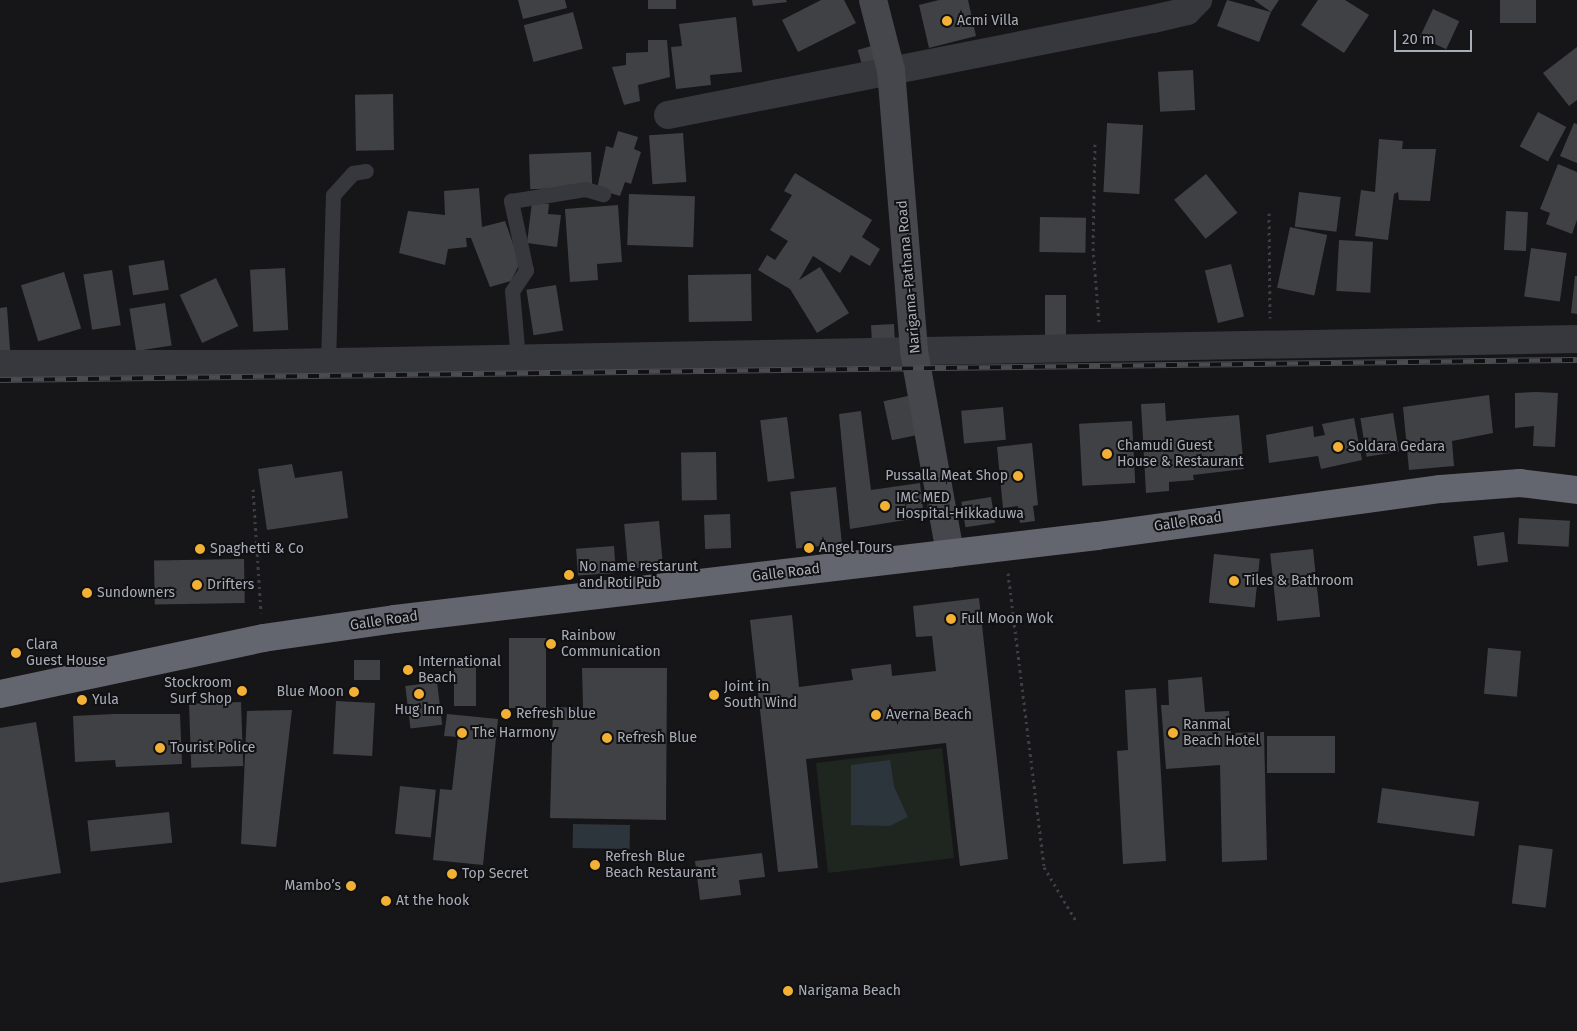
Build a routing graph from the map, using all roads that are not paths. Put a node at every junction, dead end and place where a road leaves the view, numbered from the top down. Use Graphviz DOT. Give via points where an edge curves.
graph roads {
  1 [pos="873,0"];
  2 [pos="1198,0"];
  3 [pos="891,70"];
  4 [pos="668,115"];
  5 [pos="366,171"];
  6 [pos="603,194"];
  7 [pos="1577,340"];
  8 [pos="914,351"];
  9 [pos="518,359"];
  10 [pos="328,363"];
  11 [pos="0,364"];
  12 [pos="1577,490"];
  13 [pos="950,554"];
  14 [pos="0,694"];
  1 -- 3 [label="street, Narigama-Pathana Road"];
  2 -- 3 [label="street" via="1187,11 1153,19"];
  3 -- 4 [label="street"];
  3 -- 8 [label="street, Narigama-Pathana Road"];
  5 -- 10 [label="lane" via="353,173 333,195"];
  6 -- 9 [label="lane" via="585,189 511,202 526,270 512,291"];
  7 -- 8 [label="street"];
  8 -- 9 [label="street"];
  8 -- 13 [label="street, Narigama-Pathana Road"];
  9 -- 10 [label="street"];
  10 -- 11 [label="street"];
  12 -- 13 [label="highway, Galle Road" via="1520,483 1441,489"];
  13 -- 14 [label="highway, Galle Road" via="263,638"];
}
